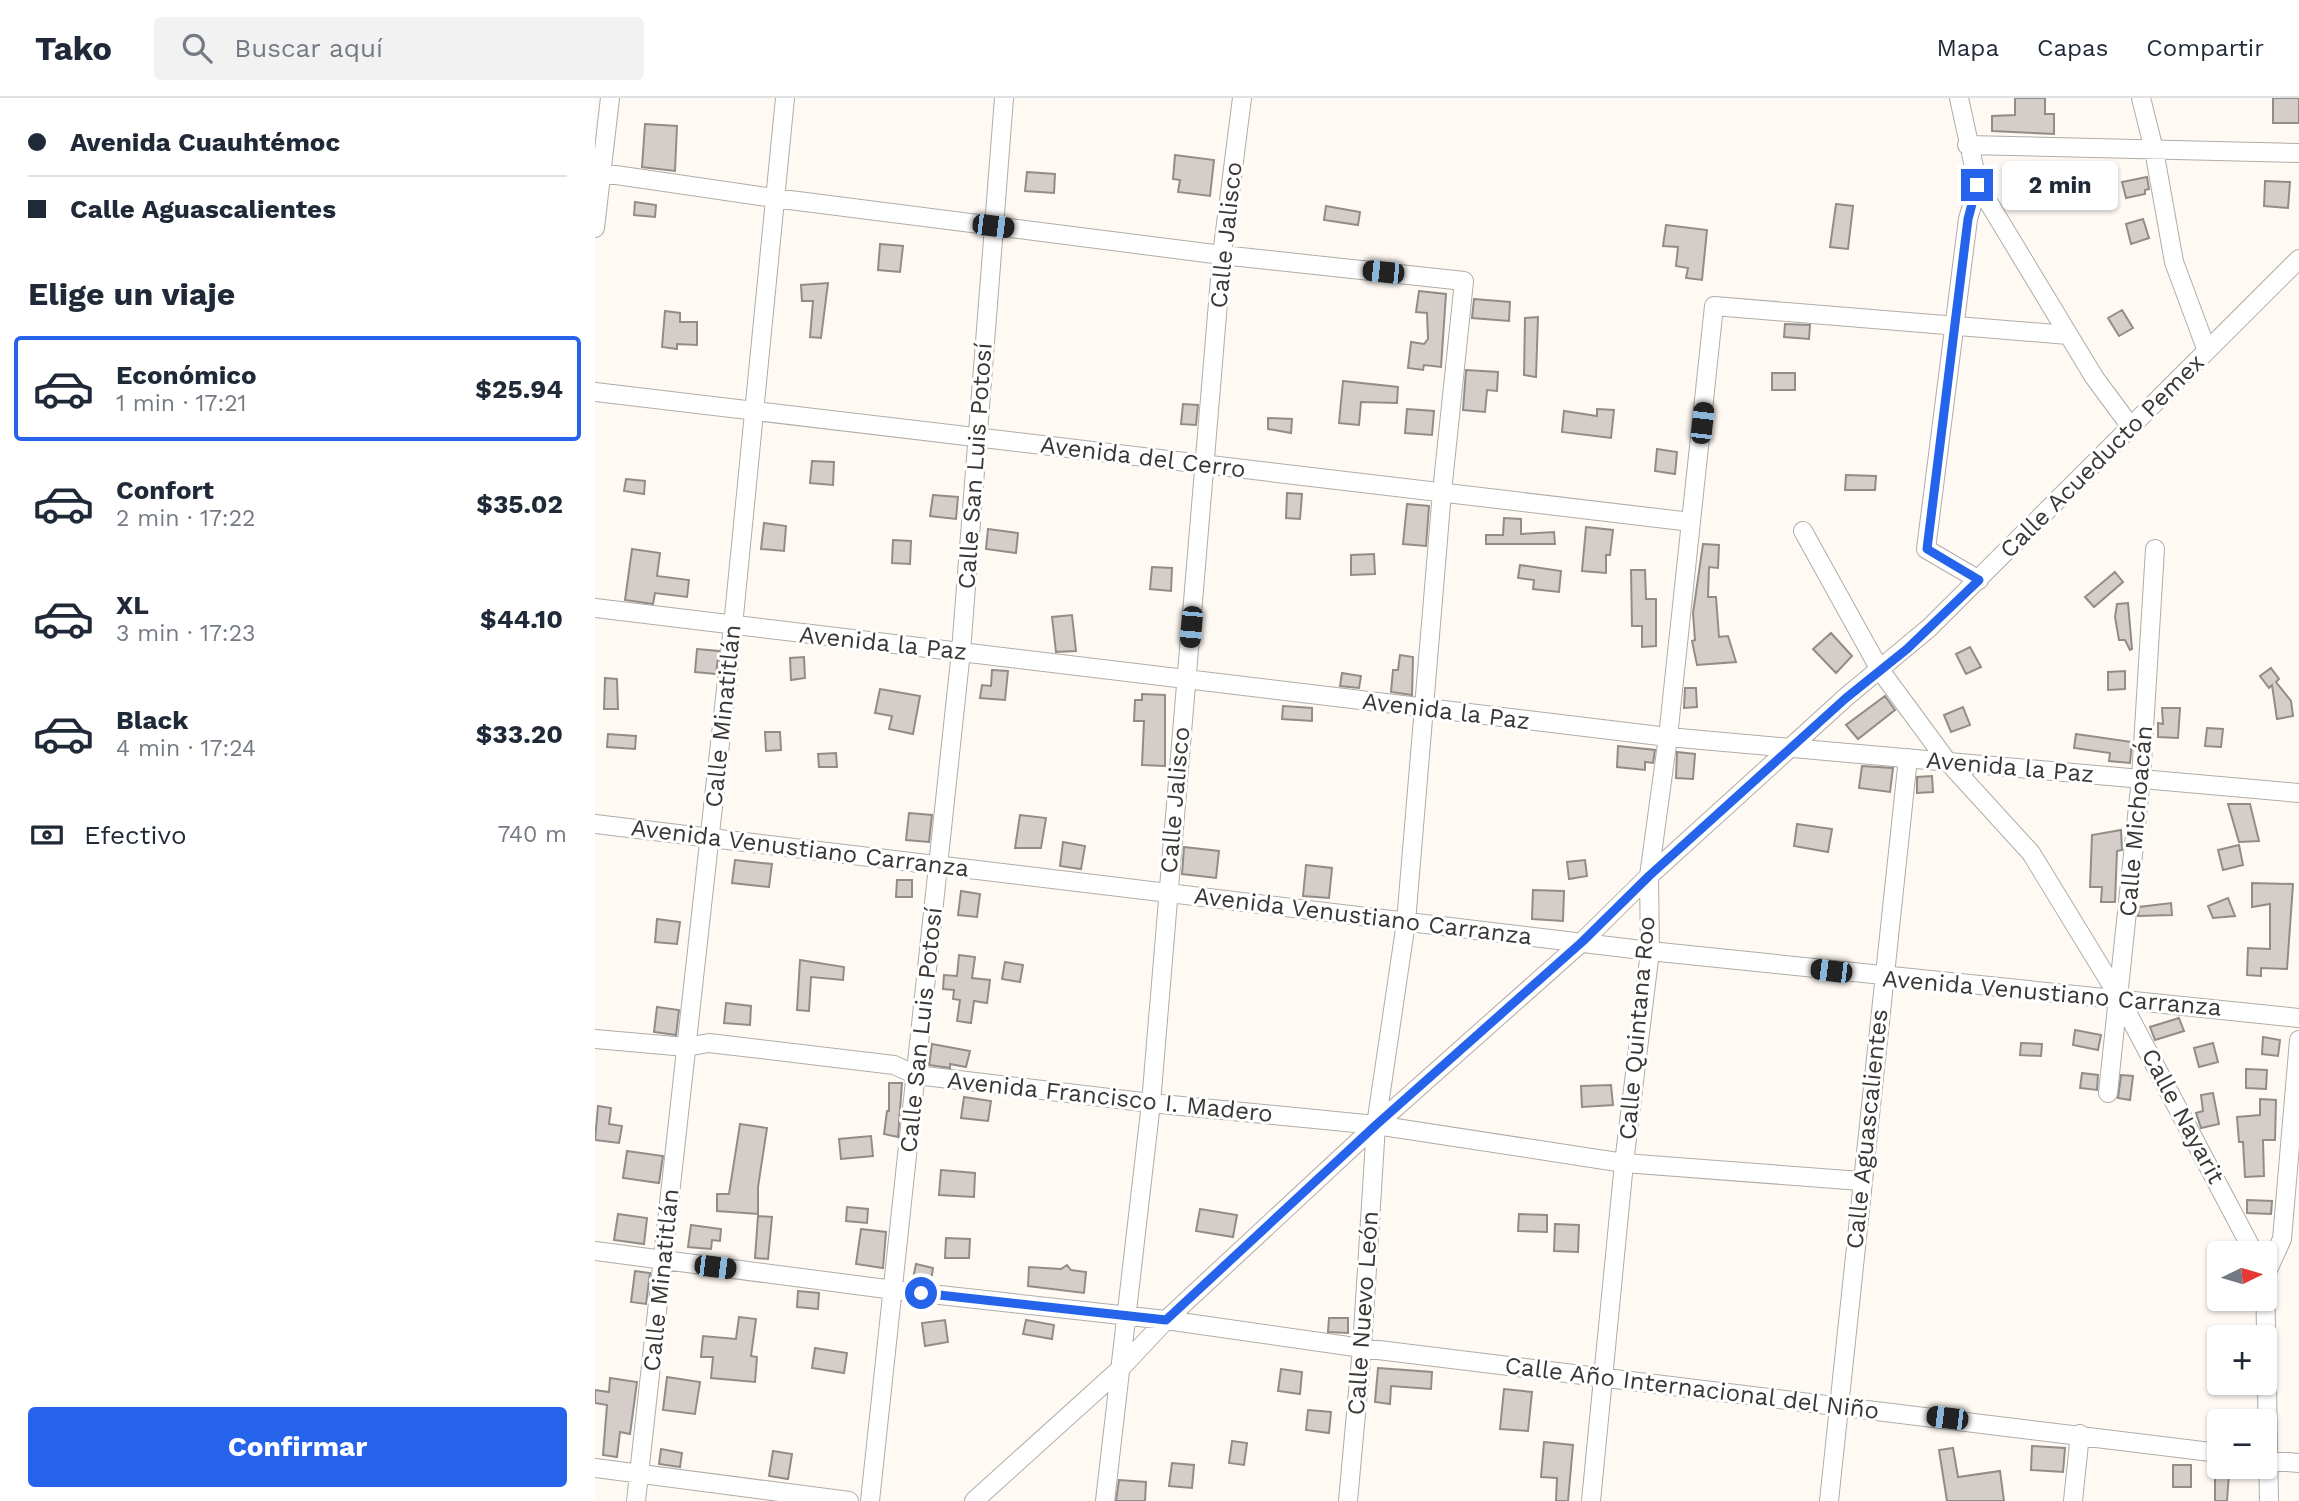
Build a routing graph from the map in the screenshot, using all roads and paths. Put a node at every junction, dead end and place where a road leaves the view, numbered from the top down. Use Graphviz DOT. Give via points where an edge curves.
graph roads {
  1 [pos="610,98"];
  2 [pos="785,98"];
  3 [pos="1004,98"];
  4 [pos="1243,98"];
  5 [pos="1959,98"];
  6 [pos="2141,98"];
  7 [pos="1967,145"];
  8 [pos="2154,150"];
  9 [pos="2299,153"];
  10 [pos="599,172"];
  11 [pos="1977,185"];
  12 [pos="774,198"];
  13 [pos="993,226"];
  14 [pos="595,228"];
  15 [pos="1222,255"];
  16 [pos="2299,259"];
  17 [pos="1955,324"];
  18 [pos="2068,335"];
  19 [pos="2207,351"];
  20 [pos="595,392"];
  21 [pos="754,409"];
  22 [pos="2131,427"];
  23 [pos="978,435"];
  24 [pos="1206,466"];
  25 [pos="1442,492"];
  26 [pos="1691,522"];
  27 [pos="1803,531"];
  28 [pos="2155,549"];
  29 [pos="1979,580"];
  30 [pos="595,608"];
  31 [pos="733,626"];
  32 [pos="961,651"];
  33 [pos="1879,670"];
  34 [pos="1186,681"];
  35 [pos="1425,709"];
  36 [pos="1668,737"];
  37 [pos="1795,746"];
  38 [pos="1908,758"];
  39 [pos="1947,761"];
  40 [pos="2141,778"];
  41 [pos="2299,793"];
  42 [pos="595,824"];
  43 [pos="710,837"];
  44 [pos="939,864"];
  45 [pos="1649,876"];
  46 [pos="1167,892"];
  47 [pos="1406,922"];
  48 [pos="1582,942"];
  49 [pos="1650,951"];
  50 [pos="1883,977"];
  51 [pos="2119,997"];
  52 [pos="2299,1018"];
  53 [pos="595,1039"];
  54 [pos="2299,1040"];
  55 [pos="686,1047"];
  56 [pos="916,1075"];
  57 [pos="2108,1093"];
  58 [pos="1151,1103"];
  59 [pos="1376,1125"];
  60 [pos="1624,1163"];
  61 [pos="1861,1181"];
  62 [pos="2290,1240"];
  63 [pos="2248,1241"];
  64 [pos="595,1251"];
  65 [pos="2277,1258"];
  66 [pos="664,1261"];
  67 [pos="894,1290"];
  68 [pos="2266,1311"];
  69 [pos="1129,1316"];
  70 [pos="1166,1320"];
  71 [pos="1362,1348"];
  72 [pos="1119,1370"];
  73 [pos="1605,1377"];
  74 [pos="1841,1405"];
  75 [pos="2267,1409"];
  76 [pos="2080,1434"];
  77 [pos="2207,1452"];
  78 [pos="2277,1461"];
  79 [pos="2299,1463"];
  80 [pos="595,1468"];
  81 [pos="639,1474"];
  82 [pos="2268,1479"];
  83 [pos="636,1501"];
  84 [pos="849,1501"];
  85 [pos="870,1501"];
  86 [pos="974,1501"];
  87 [pos="1105,1501"];
  88 [pos="1348,1501"];
  89 [pos="1591,1501"];
  90 [pos="1829,1501"];
  91 [pos="2073,1501"];
  92 [pos="2269,1501"];
  1 -- 10 [label="street"];
  2 -- 12 [label="street, Calle Minatitlán"];
  3 -- 13 [label="street, Calle San Luis Potosí"];
  4 -- 15 [label="street, Calle Jalisco"];
  5 -- 7 [label="street"];
  6 -- 8 [label="street"];
  7 -- 8 [label="street"];
  7 -- 11 [label="street"];
  8 -- 9 [label="street"];
  8 -- 19 [label="street" via="2174,262"];
  10 -- 12 [label="street"];
  10 -- 14 [label="street"];
  11 -- 17 [label="street" via="1968,219"];
  11 -- 18 [label="street"];
  12 -- 13 [label="street"];
  12 -- 21 [label="street, Calle Minatitlán"];
  13 -- 15 [label="street"];
  13 -- 23 [label="street, Calle San Luis Potosí"];
  15 -- 24 [label="street, Calle Jalisco"];
  15 -- 25 [label="street" via="1464,281"];
  16 -- 19 [label="street, Calle Acueducto Pemex"];
  17 -- 18 [label="street"];
  17 -- 26 [label="street, Calle Quintana Roo" via="1714,306"];
  17 -- 29 [label="street" via="1927,549"];
  18 -- 22 [label="street"];
  19 -- 22 [label="street, Calle Acueducto Pemex"];
  20 -- 21 [label="street, Avenida del Cerro"];
  21 -- 23 [label="street, Avenida del Cerro"];
  21 -- 31 [label="street, Calle Minatitlán"];
  22 -- 29 [label="street, Calle Acueducto Pemex"];
  23 -- 24 [label="street, Avenida del Cerro"];
  23 -- 32 [label="street, Calle San Luis Potosí"];
  24 -- 25 [label="street, Avenida del Cerro"];
  24 -- 34 [label="street, Calle Jalisco"];
  25 -- 26 [label="street, Avenida del Cerro"];
  25 -- 35 [label="street"];
  26 -- 36 [label="street, Calle Quintana Roo"];
  27 -- 33 [label="street, Calle Nayarit"];
  28 -- 40 [label="street, Calle Michoacán"];
  29 -- 33 [label="street, Calle Acueducto Pemex"];
  30 -- 31 [label="street, Avenida la Paz"];
  31 -- 32 [label="street, Avenida la Paz"];
  31 -- 43 [label="street, Calle Minatitlán"];
  32 -- 34 [label="street, Avenida la Paz"];
  32 -- 44 [label="street, Calle San Luis Potosí"];
  33 -- 37 [label="street, Calle Acueducto Pemex"];
  33 -- 39 [label="street, Calle Nayarit"];
  34 -- 35 [label="street, Avenida la Paz"];
  34 -- 46 [label="street, Calle Jalisco"];
  35 -- 36 [label="street, Avenida la Paz"];
  35 -- 47 [label="street"];
  36 -- 37 [label="street, Avenida la Paz"];
  36 -- 45 [label="street, Calle Quintana Roo"];
  37 -- 38 [label="street, Avenida la Paz"];
  37 -- 45 [label="street, Calle Acueducto Pemex"];
  38 -- 39 [label="street, Avenida la Paz"];
  38 -- 50 [label="street, Calle Aguascalientes"];
  39 -- 40 [label="street, Avenida la Paz"];
  39 -- 51 [label="street, Calle Nayarit" via="2031,853"];
  40 -- 41 [label="street, Avenida la Paz"];
  40 -- 51 [label="street, Calle Michoacán"];
  42 -- 43 [label="street, Avenida Venustiano Carranza"];
  43 -- 44 [label="street, Avenida Venustiano Carranza"];
  43 -- 55 [label="street, Calle Minatitlán"];
  44 -- 46 [label="street, Avenida Venustiano Carranza"];
  44 -- 56 [label="street, Calle San Luis Potosí"];
  45 -- 48 [label="street, Calle Acueducto Pemex"];
  45 -- 49 [label="street, Calle Quintana Roo"];
  46 -- 47 [label="street, Avenida Venustiano Carranza"];
  46 -- 58 [label="street, Calle Jalisco"];
  47 -- 48 [label="street, Avenida Venustiano Carranza"];
  47 -- 59 [label="street"];
  48 -- 49 [label="street, Avenida Venustiano Carranza"];
  48 -- 59 [label="street, Calle Acueducto Pemex"];
  49 -- 50 [label="street, Avenida Venustiano Carranza"];
  49 -- 60 [label="street, Calle Quintana Roo"];
  50 -- 51 [label="street, Avenida Venustiano Carranza"];
  50 -- 61 [label="street, Calle Aguascalientes"];
  51 -- 52 [label="street, Avenida Venustiano Carranza"];
  51 -- 57 [label="street, Calle Michoacán"];
  51 -- 63 [label="street, Calle Nayarit"];
  53 -- 55 [label="street, Avenida Francisco I. Madero"];
  54 -- 62 [label="street"];
  55 -- 56 [label="street, Avenida Francisco I. Madero" via="709,1043 894,1065"];
  55 -- 66 [label="street, Calle Minatitlán"];
  56 -- 58 [label="street, Avenida Francisco I. Madero"];
  56 -- 67 [label="street, Calle San Luis Potosí"];
  58 -- 59 [label="street, Avenida Francisco I. Madero"];
  58 -- 69 [label="street, Calle Jalisco"];
  59 -- 60 [label="street, Avenida Francisco I. Madero"];
  59 -- 70 [label="street, Calle Acueducto Pemex"];
  59 -- 71 [label="street, Calle Nuevo León"];
  60 -- 61 [label="street, Avenida Francisco I. Madero"];
  60 -- 73 [label="street, Calle Quintana Roo"];
  61 -- 74 [label="street, Calle Aguascalientes"];
  62 -- 65 [label="street"];
  64 -- 66 [label="street, Calle Año Internacional del Niño"];
  66 -- 67 [label="street, Calle Año Internacional del Niño"];
  66 -- 81 [label="street, Calle Minatitlán"];
  67 -- 69 [label="street, Calle Año Internacional del Niño"];
  67 -- 85 [label="street, Calle San Luis Potosí"];
  68 -- 75 [label="street"];
  69 -- 70 [label="street, Calle Año Internacional del Niño"];
  69 -- 72 [label="street, Calle Jalisco"];
  70 -- 71 [label="street, Calle Año Internacional del Niño"];
  70 -- 72 [label="street, Calle Acueducto Pemex"];
  71 -- 73 [label="street, Calle Año Internacional del Niño"];
  71 -- 88 [label="street, Calle Nuevo León"];
  72 -- 86 [label="street, Calle Acueducto Pemex"];
  72 -- 87 [label="street, Calle Jalisco"];
  73 -- 74 [label="street, Calle Año Internacional del Niño"];
  73 -- 89 [label="street, Calle Quintana Roo"];
  74 -- 76 [label="street, Calle Año Internacional del Niño"];
  74 -- 90 [label="street, Calle Aguascalientes"];
  76 -- 77 [label="street, Calle Año Internacional del Niño"];
  76 -- 91 [label="street"];
  78 -- 79 [label="street"];
  80 -- 81 [label="street"];
  81 -- 83 [label="street, Calle Minatitlán"];
  81 -- 84 [label="street"];
  82 -- 92 [label="street"];
}
